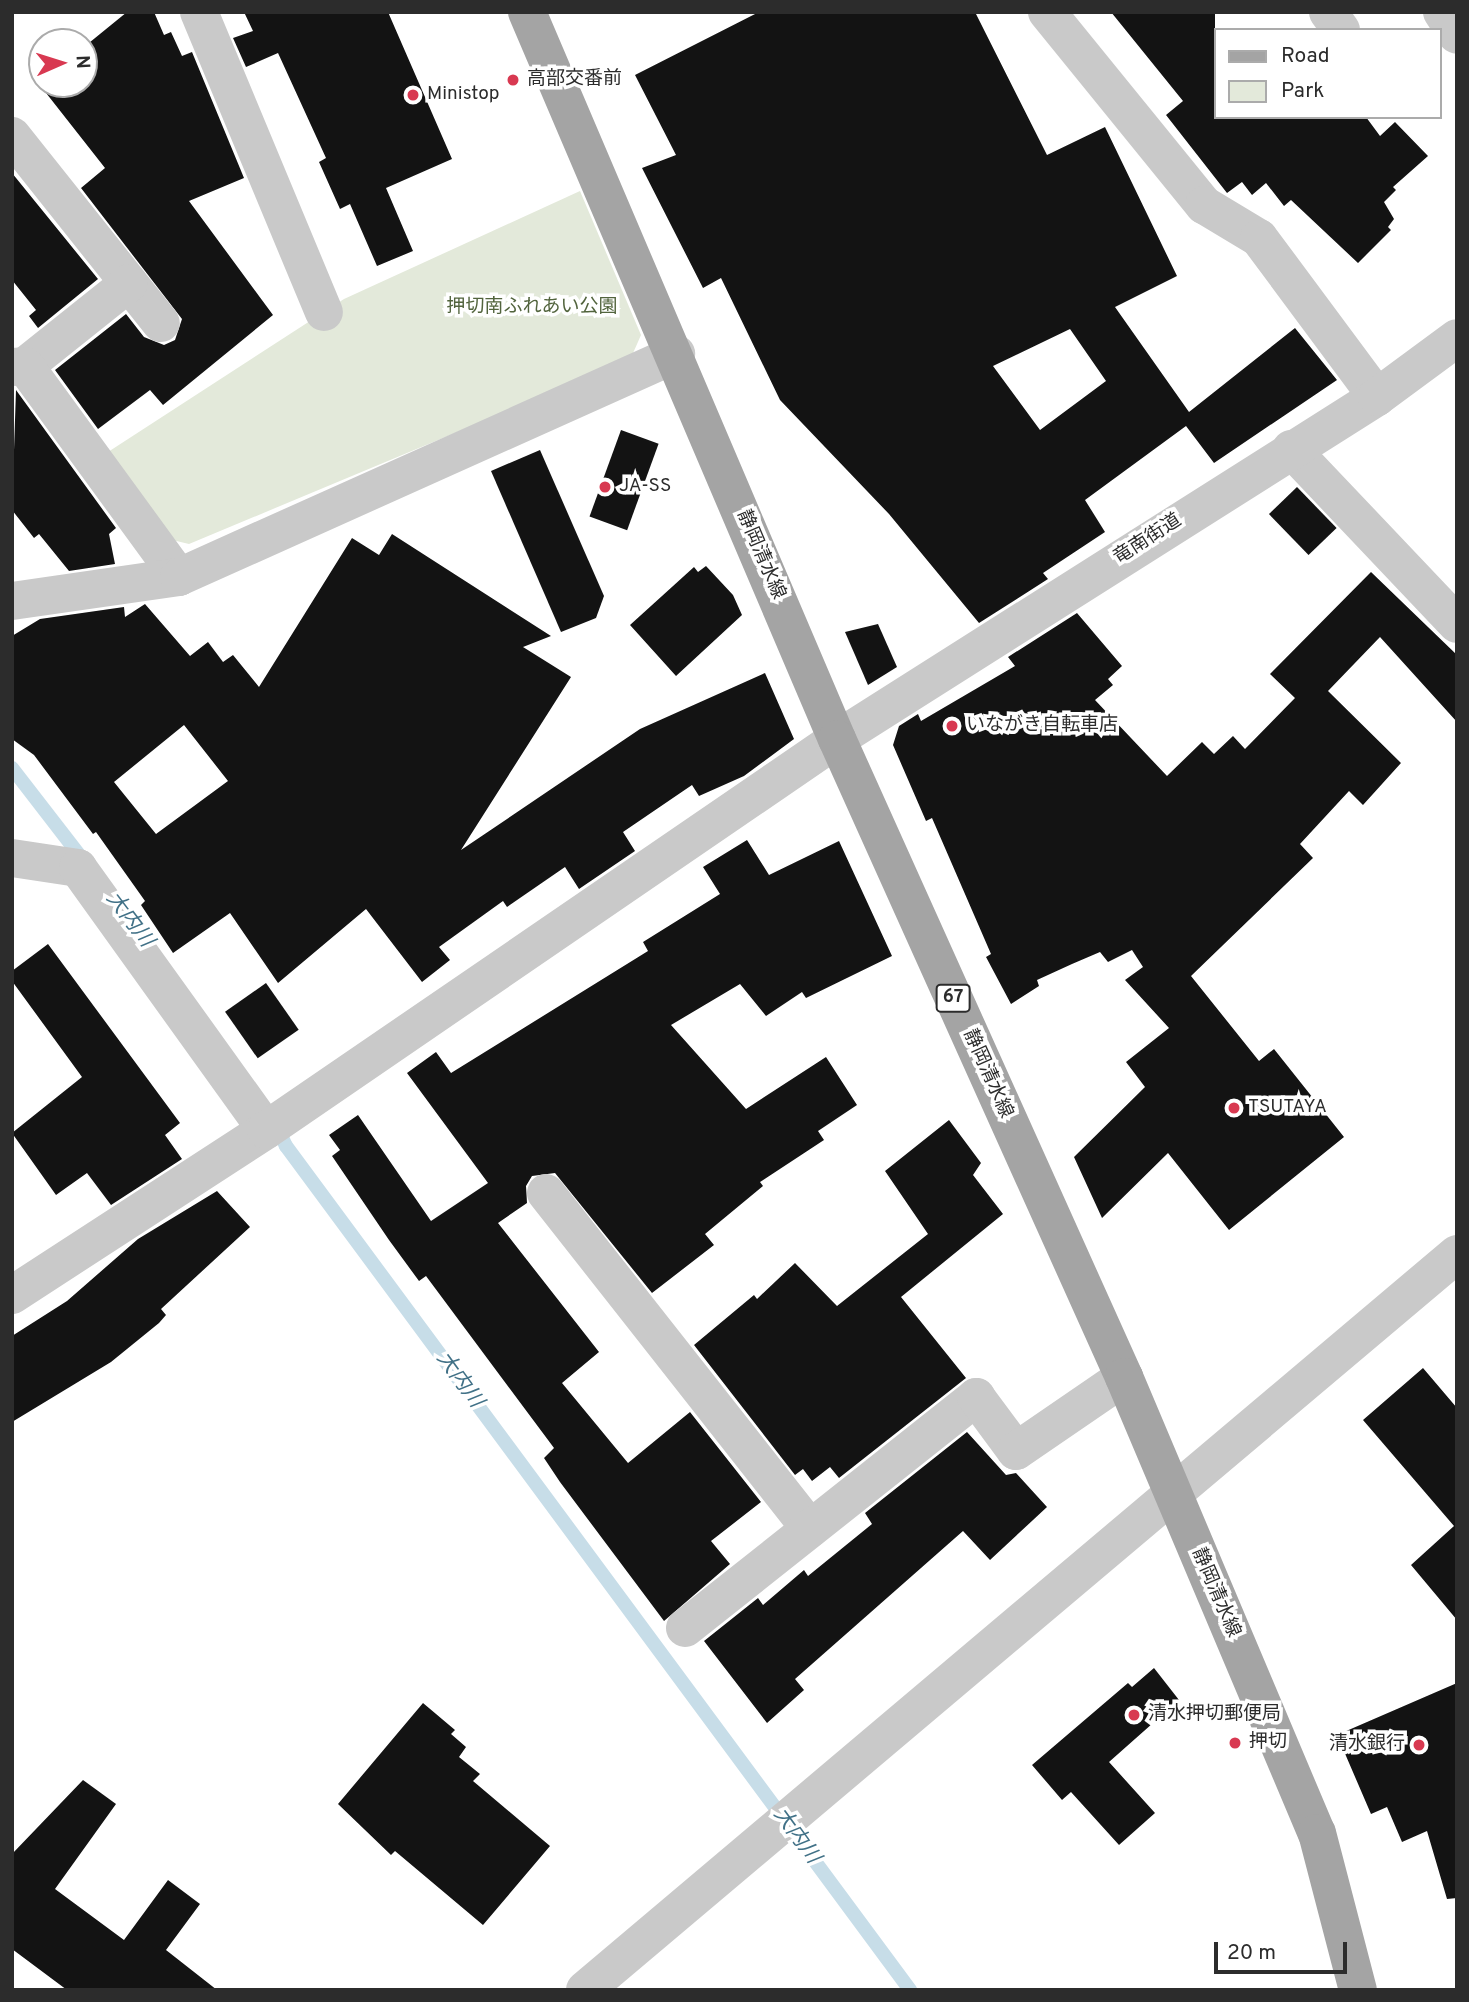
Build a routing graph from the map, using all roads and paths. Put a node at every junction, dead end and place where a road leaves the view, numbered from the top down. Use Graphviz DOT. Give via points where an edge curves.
graph roads {
  1 [pos="199,12"];
  2 [pos="527,12"];
  3 [pos="1047,12"];
  4 [pos="1328,12"];
  5 [pos="1442,12"];
  6 [pos="1340,28"];
  7 [pos="1457,35"];
  8 [pos="12,136"];
  9 [pos="129,283"];
  10 [pos="324,312"];
  11 [pos="160,323"];
  12 [pos="1457,338"];
  13 [pos="676,354"];
  14 [pos="19,367"];
  15 [pos="1377,397"];
  16 [pos="1291,449"];
  17 [pos="179,577"];
  18 [pos="12,601"];
  19 [pos="1457,624"];
  20 [pos="836,738"];
  21 [pos="12,858"];
  22 [pos="266,1130"];
  23 [pos="546,1194"];
  24 [pos="1457,1254"];
  25 [pos="16,1285"];
  26 [pos="1124,1377"];
  27 [pos="1174,1494"];
  28 [pos="810,1529"];
  29 [pos="685,1628"];
  30 [pos="585,1990"];
  31 [pos="1358,1990"];
  1 -- 10 [label="street"];
  2 -- 13 [label="main road, 静岡清水線 / 67"];
  3 -- 15 [label="street" via="1204,205 1259,238"];
  4 -- 6 [label="street"];
  5 -- 7 [label="street"];
  8 -- 9 [label="street"];
  9 -- 11 [label="street"];
  9 -- 14 [label="street"];
  12 -- 15 [label="street, 竜南街道"];
  13 -- 17 [label="street"];
  13 -- 20 [label="main road, 静岡清水線 / 67"];
  14 -- 17 [label="street"];
  15 -- 16 [label="street, 竜南街道"];
  16 -- 19 [label="street"];
  16 -- 20 [label="street, 竜南街道"];
  17 -- 18 [label="street"];
  20 -- 22 [label="street, 竜南街道"];
  20 -- 26 [label="main road, 静岡清水線 / 67"];
  21 -- 22 [label="street" via="78,868"];
  22 -- 25 [label="street, 竜南街道"];
  23 -- 28 [label="street"];
  24 -- 27 [label="street"];
  26 -- 27 [label="main road, 静岡清水線 / 67"];
  26 -- 28 [label="street" via="1016,1451 976,1397"];
  27 -- 30 [label="street"];
  27 -- 31 [label="main road, 静岡清水線 / 67" via="1317,1833"];
  28 -- 29 [label="street"];
}
